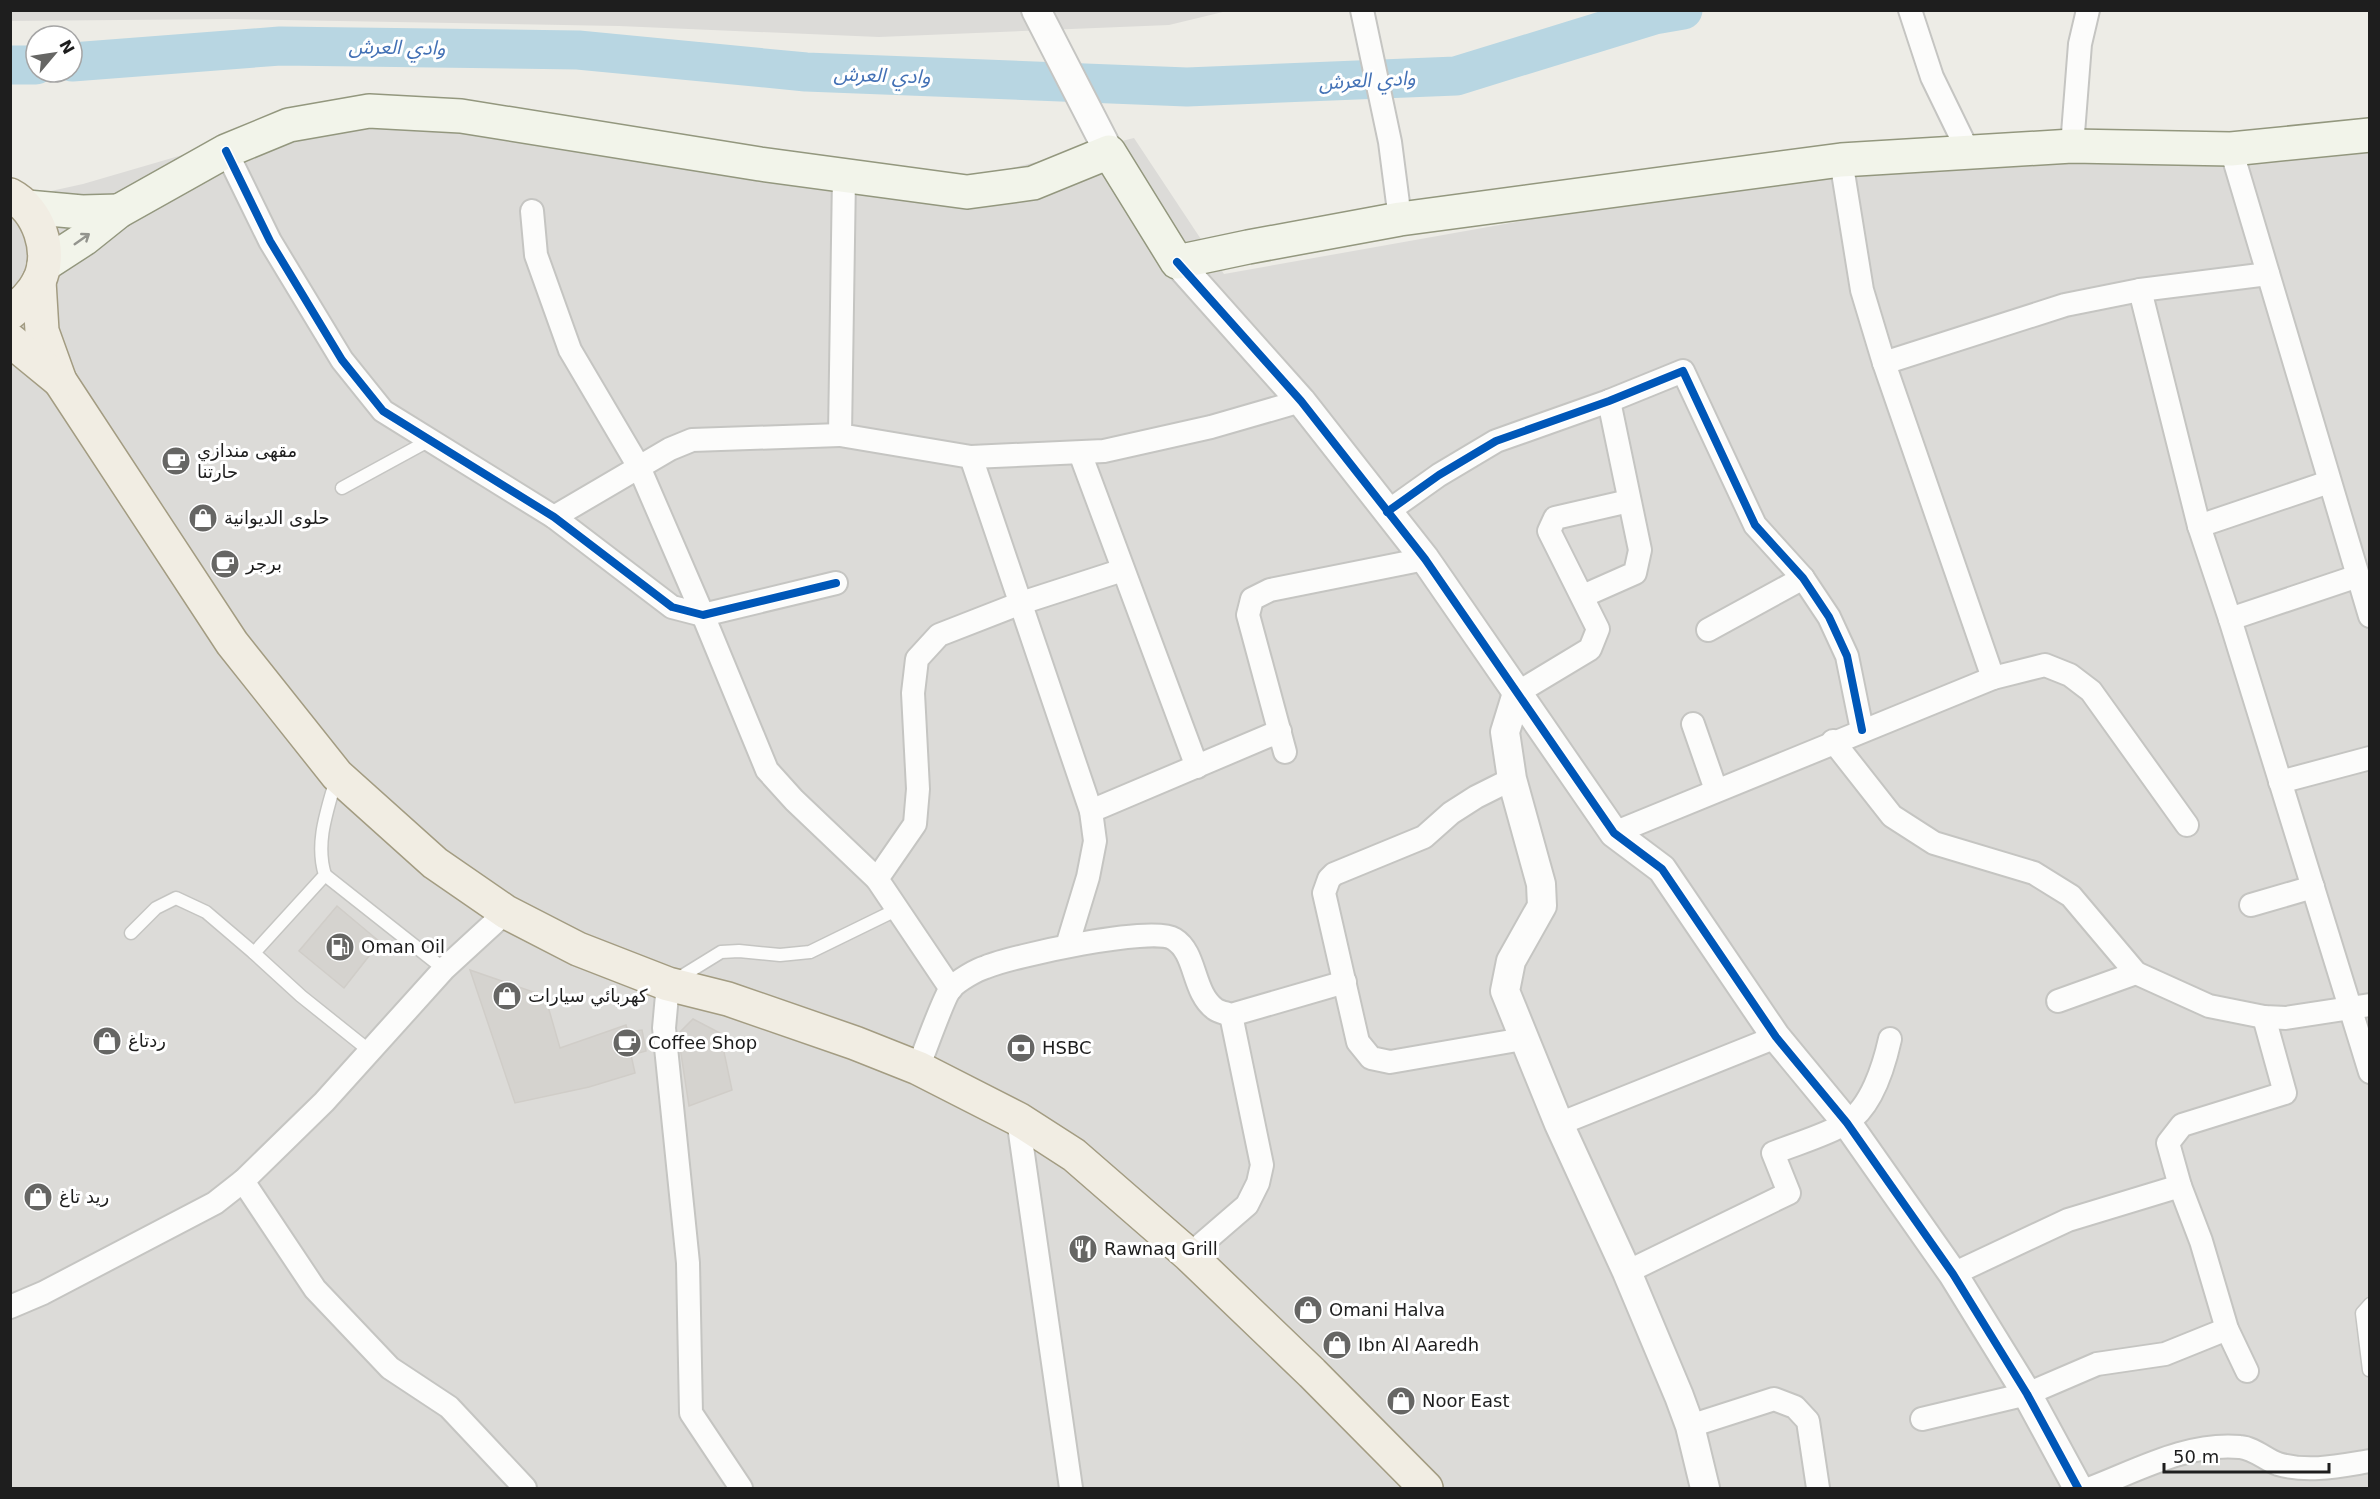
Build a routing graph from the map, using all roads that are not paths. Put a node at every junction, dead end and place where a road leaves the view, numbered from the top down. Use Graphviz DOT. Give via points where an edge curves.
graph roads {
  1 [pos="1036,10"];
  2 [pos="1362,10"];
  3 [pos="1910,10"];
  4 [pos="2088,10"];
  5 [pos="2370,135"];
  6 [pos="2072,146"];
  7 [pos="2232,149"];
  8 [pos="226,151"];
  9 [pos="1968,151"];
  10 [pos="1109,152"];
  11 [pos="1841,160"];
  12 [pos="844,176"];
  13 [pos="16,196"];
  14 [pos="119,211"];
  15 [pos="531,211"];
  16 [pos="1400,219"];
  17 [pos="1177,262"];
  18 [pos="41,273"];
  19 [pos="2268,274"];
  20 [pos="2140,290"];
  21 [pos="10,313"];
  22 [pos="10,340"];
  23 [pos="1884,363"];
  24 [pos="60,381"];
  25 [pos="1301,401"];
  26 [pos="1609,401"];
  27 [pos="840,435"];
  28 [pos="430,440"];
  29 [pos="1080,453"];
  30 [pos="972,457"];
  31 [pos="639,467"];
  32 [pos="2329,482"];
  33 [pos="342,488"];
  34 [pos="1629,501"];
  35 [pos="1387,512"];
  36 [pos="554,517"];
  37 [pos="2199,526"];
  38 [pos="1425,559"];
  39 [pos="1123,570"];
  40 [pos="2358,576"];
  41 [pos="1803,578"];
  42 [pos="836,583"];
  43 [pos="1583,596"];
  44 [pos="1021,603"];
  45 [pos="703,615"];
  46 [pos="2370,616"];
  47 [pos="2229,619"];
  48 [pos="1708,630"];
  49 [pos="1993,678"];
  50 [pos="1517,693"];
  51 [pos="1694,724"];
  52 [pos="1862,730"];
  53 [pos="1833,741"];
  54 [pos="2370,758"];
  55 [pos="1197,767"];
  56 [pos="337,775"];
  57 [pos="1512,780"];
  58 [pos="2280,782"];
  59 [pos="1716,790"];
  60 [pos="1092,811"];
  61 [pos="2187,825"];
  62 [pos="1614,833"];
  63 [pos="326,875"];
  64 [pos="877,879"];
  65 [pos="2313,887"];
  66 [pos="2251,905"];
  67 [pos="898,909"];
  68 [pos="506,912"];
  69 [pos="131,933"];
  70 [pos="1067,946"];
  71 [pos="254,953"];
  72 [pos="444,969"];
  73 [pos="2136,973"];
  74 [pos="1345,982"];
  75 [pos="668,984"];
  76 [pos="951,989"];
  77 [pos="2058,1001"];
  78 [pos="2360,1007"];
  79 [pos="1232,1015"];
  80 [pos="2264,1017"];
  81 [pos="1776,1037"];
  82 [pos="1523,1039"];
  83 [pos="1890,1039"];
  84 [pos="371,1052"];
  85 [pos="918,1068"];
  86 [pos="2370,1072"];
  87 [pos="1018,1119"];
  88 [pos="1847,1123"];
  89 [pos="1559,1124"];
  90 [pos="243,1181"];
  91 [pos="2180,1186"];
  92 [pos="1189,1255"];
  93 [pos="1627,1272"];
  94 [pos="1953,1274"];
  95 [pos="13,1301"];
  96 [pos="2370,1304"];
  97 [pos="2227,1329"];
  98 [pos="2369,1370"];
  99 [pos="2247,1371"];
  100 [pos="2027,1394"];
  101 [pos="1922,1419"];
  102 [pos="1690,1426"];
  103 [pos="2370,1461"];
  104 [pos="525,1488"];
  105 [pos="741,1488"];
  106 [pos="1071,1488"];
  107 [pos="1426,1488"];
  108 [pos="1705,1488"];
  109 [pos="1818,1488"];
  110 [pos="2078,1488"];
  111 [pos="2091,1488"];
  1 -- 10 [label="street"];
  2 -- 16 [label="street" via="1390,142"];
  3 -- 9 [label="street" via="1932,77"];
  4 -- 6 [label="street" via="2080,44"];
  5 -- 7 [label="main road"];
  6 -- 7 [label="main road"];
  6 -- 9 [label="main road"];
  7 -- 19 [label="street"];
  8 -- 12 [label="main road" via="289,125 369,111 461,116"];
  8 -- 14 [label="main road"];
  8 -- 28 [label="street" via="270,241 342,360 382,411"];
  9 -- 11 [label="main road"];
  10 -- 12 [label="main road" via="1034,183 967,192"];
  10 -- 17 [label="main road"];
  11 -- 16 [label="main road"];
  11 -- 23 [label="street" via="1862,290"];
  12 -- 27 [label="street"];
  13 -- 14 [label="main road" via="82,212"];
  13 -- 18 [label="main road" via="41,234"];
  18 -- 14 [label="main road, one-way"];
  15 -- 31 [label="street" via="536,255 570,350"];
  16 -- 17 [label="main road"];
  17 -- 25 [label="street"];
  18 -- 21 [label="main road" via="26,301"];
  18 -- 24 [label="main road" via="42,331"];
  19 -- 20 [label="street"];
  19 -- 32 [label="street"];
  20 -- 23 [label="street" via="2065,305"];
  20 -- 37 [label="street"];
  22 -- 24 [label="main road"];
  23 -- 49 [label="street"];
  24 -- 56 [label="main road" via="232,643"];
  25 -- 29 [label="street" via="1211,427"];
  25 -- 35 [label="street"];
  26 -- 34 [label="street"];
  26 -- 35 [label="street" via="1496,441"];
  26 -- 41 [label="street" via="1683,371 1755,525"];
  27 -- 30 [label="street"];
  27 -- 31 [label="street" via="692,441"];
  28 -- 33 [label="lane"];
  28 -- 36 [label="street"];
  29 -- 30 [label="street"];
  29 -- 39 [label="street"];
  30 -- 44 [label="street"];
  31 -- 36 [label="street"];
  31 -- 45 [label="street"];
  32 -- 37 [label="street"];
  32 -- 40 [label="street"];
  34 -- 43 [label="street" via="1640,550 1635,573"];
  34 -- 43 [label="street" via="1555,518 1549,531"];
  35 -- 38 [label="street"];
  36 -- 45 [label="street" via="672,607"];
  37 -- 47 [label="street"];
  38 -- 50 [label="street"];
  38 -- 55 [label="street" via="1270,590 1252,599 1248,615 1282,741"];
  39 -- 44 [label="street"];
  39 -- 55 [label="street"];
  40 -- 46 [label="street"];
  40 -- 47 [label="street"];
  41 -- 48 [label="street"];
  41 -- 52 [label="street" via="1829,617 1847,656"];
  42 -- 45 [label="street"];
  43 -- 50 [label="street" via="1598,629 1590,649"];
  44 -- 60 [label="street"];
  44 -- 64 [label="street" via="939,635 917,659 913,693 918,789 915,824"];
  45 -- 64 [label="street" via="766,770"];
  47 -- 58 [label="street"];
  49 -- 52 [label="street"];
  49 -- 61 [label="street" via="2045,665 2070,675 2091,691"];
  50 -- 57 [label="street" via="1505,732"];
  50 -- 62 [label="street"];
  51 -- 59 [label="street"];
  52 -- 53 [label="street"];
  53 -- 59 [label="street"];
  53 -- 73 [label="street" via="1892,816 1934,843 2034,873 2071,896"];
  54 -- 58 [label="street"];
  55 -- 60 [label="street"];
  56 -- 63 [label="lane" via="321,848"];
  56 -- 68 [label="main road" via="435,863"];
  57 -- 74 [label="street" via="1476,797 1424,837 1329,879 1324,892"];
  57 -- 82 [label="street" via="1541,884 1542,906 1511,962 1505,991"];
  58 -- 65 [label="street"];
  59 -- 62 [label="street"];
  60 -- 70 [label="street" via="1095,841"];
  62 -- 81 [label="street" via="1662,869"];
  63 -- 71 [label="lane"];
  63 -- 72 [label="lane"];
  64 -- 67 [label="street"];
  65 -- 66 [label="street"];
  65 -- 78 [label="street"];
  67 -- 75 [label="lane" via="810,952 721,952"];
  67 -- 76 [label="street"];
  68 -- 72 [label="street"];
  68 -- 75 [label="main road" via="578,949"];
  69 -- 71 [label="lane" via="156,908 176,898 206,912"];
  70 -- 76 [label="street" via="983,968"];
  70 -- 79 [label="street" via="1153,934 1173,938 1185,952 1214,1009"];
  71 -- 84 [label="lane"];
  72 -- 84 [label="street"];
  73 -- 77 [label="street"];
  73 -- 80 [label="street" via="2209,1006"];
  74 -- 79 [label="street"];
  74 -- 82 [label="street" via="1358,1042 1371,1058 1390,1062"];
  75 -- 85 [label="main road" via="729,999"];
  75 -- 105 [label="street" via="664,1028 688,1263 691,1413"];
  76 -- 85 [label="street"];
  78 -- 80 [label="street" via="2286,1018"];
  78 -- 86 [label="street"];
  79 -- 92 [label="street" via="1262,1165 1247,1205"];
  80 -- 91 [label="street" via="2285,1093 2182,1125 2168,1143"];
  81 -- 88 [label="street"];
  81 -- 89 [label="street"];
  82 -- 89 [label="street"];
  83 -- 88 [label="street" via="1884,1065 1867,1101"];
  84 -- 90 [label="street"];
  85 -- 87 [label="main road"];
  87 -- 92 [label="main road" via="1074,1155"];
  87 -- 106 [label="street"];
  88 -- 93 [label="street" via="1773,1153 1789,1193"];
  88 -- 94 [label="street"];
  89 -- 93 [label="street"];
  90 -- 95 [label="street" via="215,1203 43,1293"];
  90 -- 104 [label="street" via="315,1288 390,1368 449,1407"];
  91 -- 94 [label="street" via="2068,1220"];
  91 -- 97 [label="street" via="2202,1241"];
  92 -- 107 [label="main road"];
  93 -- 102 [label="street"];
  94 -- 100 [label="street"];
  96 -- 98 [label="lane" via="2362,1313"];
  97 -- 99 [label="street"];
  97 -- 100 [label="street" via="2165,1354 2097,1364"];
  100 -- 101 [label="street"];
  100 -- 110 [label="street"];
  102 -- 108 [label="street"];
  102 -- 109 [label="street" via="1774,1400 1795,1407 1808,1421"];
  103 -- 111 [label="street" via="2322,1469 2278,1464 2243,1447 2208,1447 2173,1456"];
}
